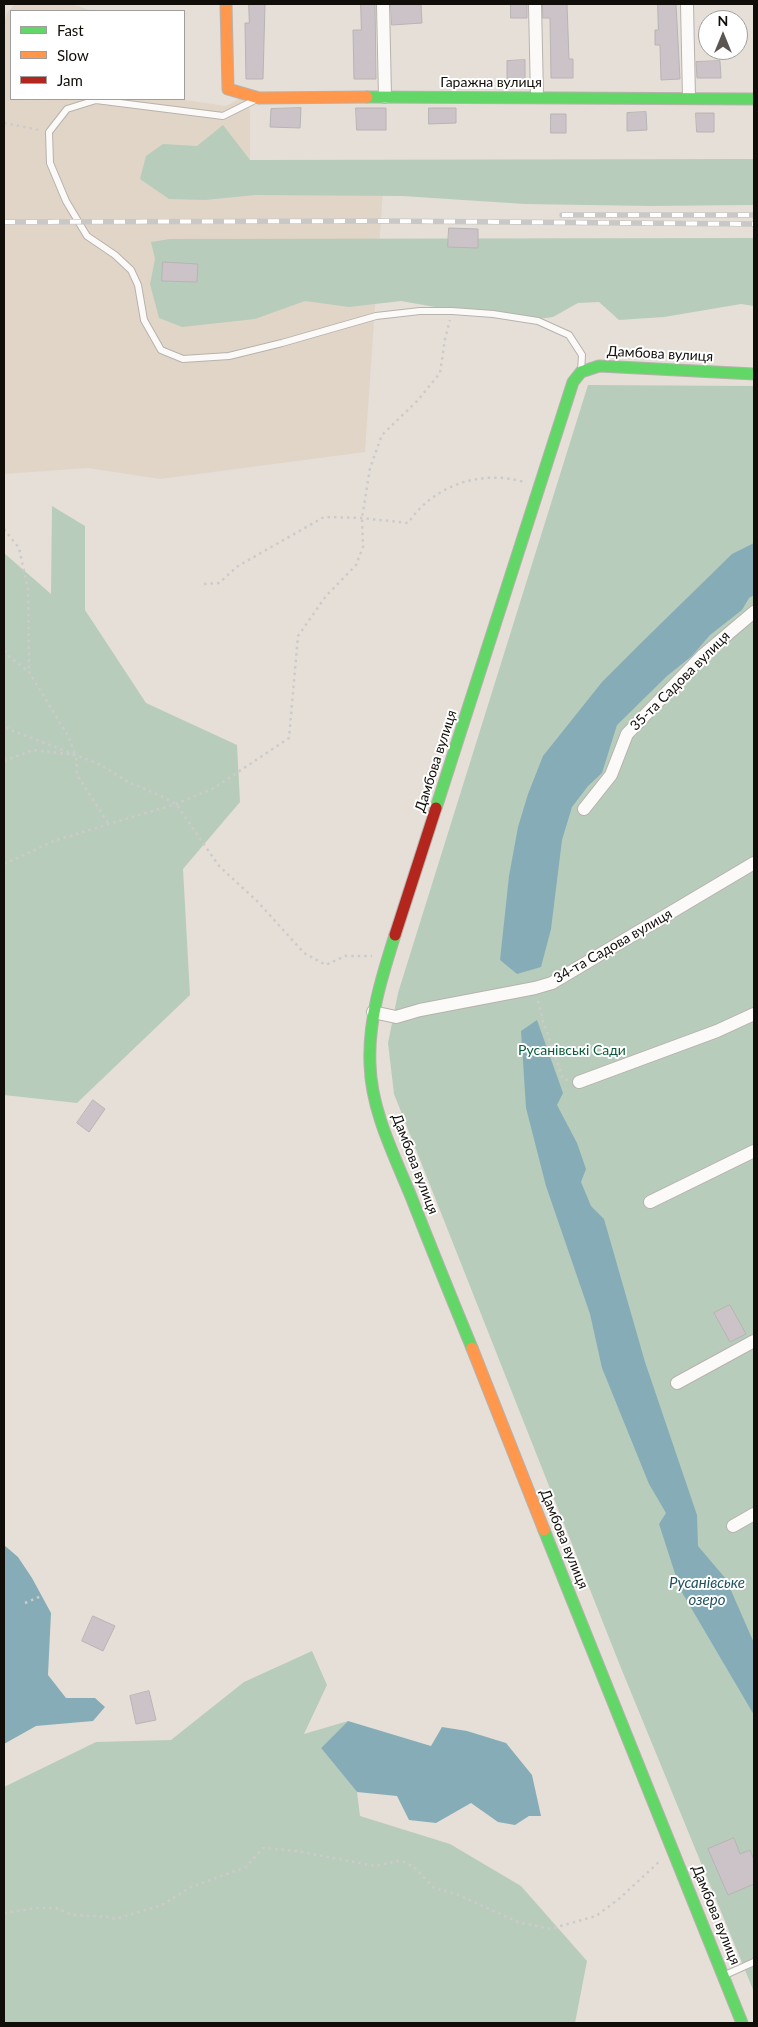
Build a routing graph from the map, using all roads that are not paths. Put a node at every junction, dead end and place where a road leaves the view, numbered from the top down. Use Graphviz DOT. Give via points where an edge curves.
graph roads {
  1 [pos="226,4"];
  2 [pos="383,4"];
  3 [pos="535,4"];
  4 [pos="687,4"];
  5 [pos="385,97"];
  6 [pos="537,97"];
  7 [pos="259,98"];
  8 [pos="688,98"];
  9 [pos="754,99"];
  10 [pos="581,372"];
  11 [pos="754,374"];
  12 [pos="754,612"];
  13 [pos="584,809"];
  14 [pos="754,863"];
  15 [pos="373,1012"];
  16 [pos="754,1014"];
  17 [pos="579,1082"];
  18 [pos="754,1151"];
  19 [pos="650,1202"];
  20 [pos="754,1341"];
  21 [pos="677,1383"];
  22 [pos="754,1514"];
  23 [pos="733,1526"];
  24 [pos="754,1962"];
  25 [pos="724,1976"];
  26 [pos="742,2023"];
  1 -- 7 [label="street, Гаражна вулиця" via="228,89"];
  2 -- 5 [label="street"];
  3 -- 6 [label="street"];
  4 -- 8 [label="street"];
  5 -- 6 [label="street, Гаражна вулиця"];
  5 -- 7 [label="street, Гаражна вулиця"];
  6 -- 8 [label="street, Гаражна вулиця"];
  7 -- 10 [label="lane" via="223,116 96,100 67,109 49,132 50,164 66,201 87,236 130,270 138,285 144,320 161,350 183,359 228,356 376,316 452,311 493,314 545,324 569,336 582,355"];
  8 -- 9 [label="street, Гаражна вулиця"];
  10 -- 11 [label="street, Дамбова вулиця" via="599,366"];
  10 -- 15 [label="street, Дамбова вулиця" via="573,382 539,486"];
  12 -- 13 [label="street, 35-та Садова вулиця" via="703,655 627,734 611,775"];
  14 -- 15 [label="street, 34-та Садова вулиця" via="552,983 396,1017"];
  15 -- 25 [label="street, Дамбова вулиця" via="371,1079 386,1135"];
  16 -- 17 [label="street"];
  18 -- 19 [label="street"];
  20 -- 21 [label="street"];
  22 -- 23 [label="street"];
  24 -- 25 [label="lane"];
  25 -- 26 [label="street, Дамбова вулиця"];
}
